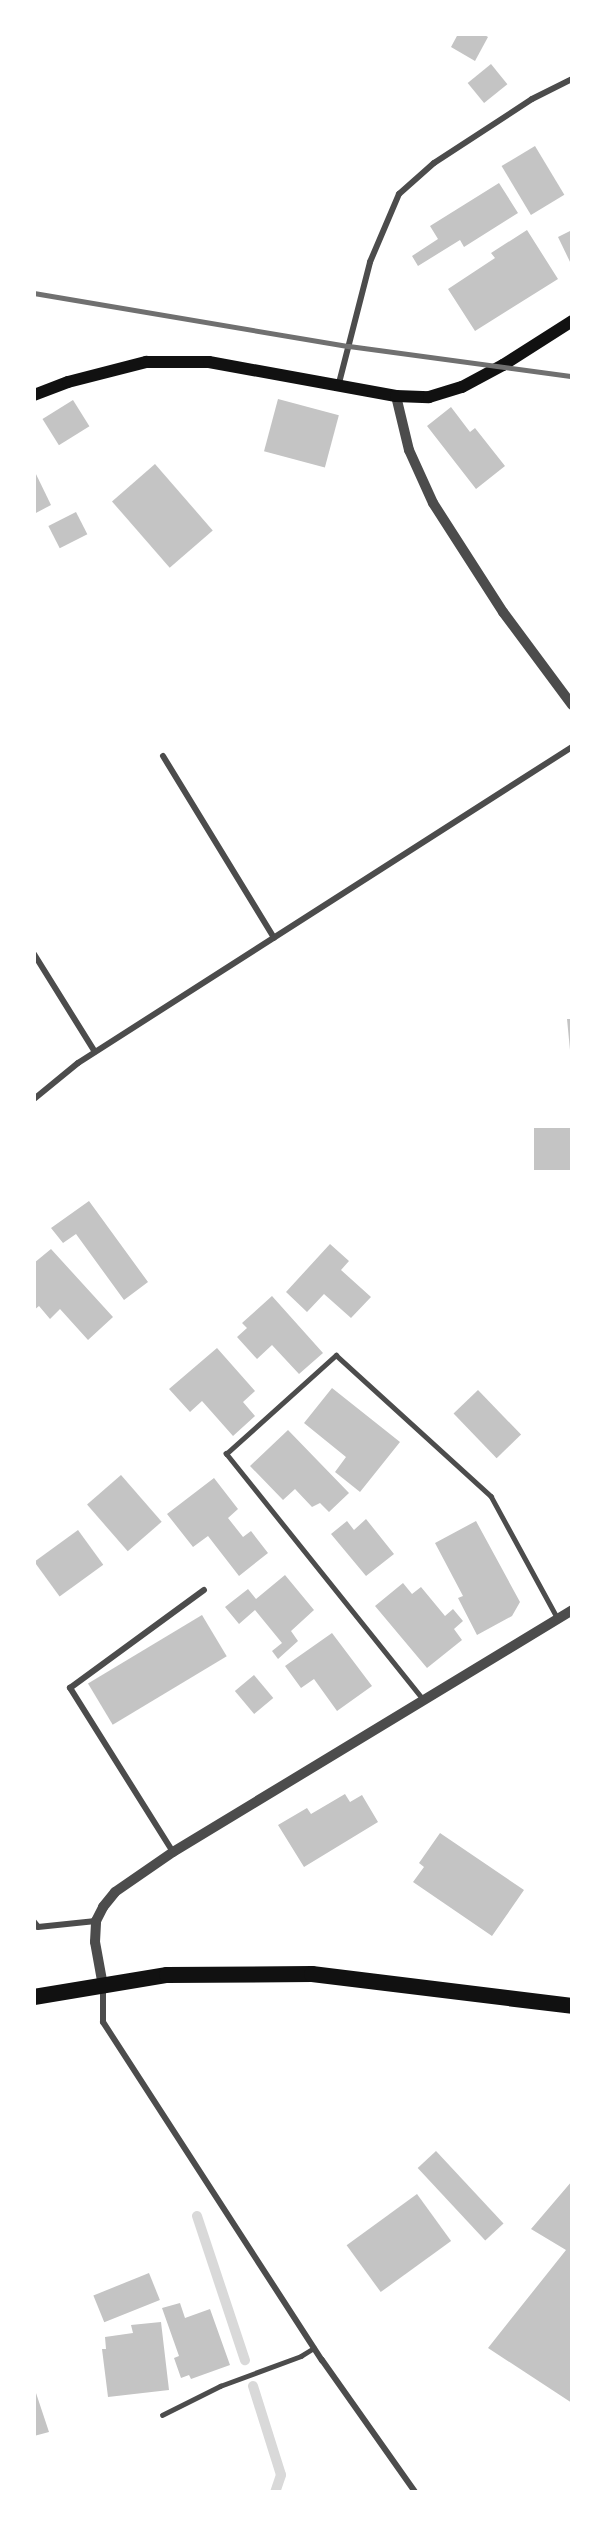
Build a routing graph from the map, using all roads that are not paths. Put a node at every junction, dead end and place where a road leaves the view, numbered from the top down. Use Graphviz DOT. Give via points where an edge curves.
graph roads {
  1 [pos="572,79"];
  2 [pos="572,321"];
  3 [pos="339,384"];
  4 [pos="34,395"];
  5 [pos="396,396"];
  6 [pos="572,705"];
  7 [pos="572,747"];
  8 [pos="164,756"];
  9 [pos="274,938"];
  10 [pos="34,954"];
  11 [pos="95,1052"];
  12 [pos="34,1098"];
  13 [pos="204,1590"];
  14 [pos="572,1610"];
  15 [pos="558,1619"];
  16 [pos="424,1701"];
  17 [pos="173,1852"];
  18 [pos="96,1921"];
  19 [pos="34,1922"];
  20 [pos="103,1986"];
  21 [pos="34,1996"];
  22 [pos="572,2006"];
  23 [pos="314,2348"];
  24 [pos="162,2415"];
  25 [pos="415,2492"];
  1 -- 3 [label="street" via="532,99 434,163 399,194 370,262"];
  2 -- 5 [label="main road" via="462,387 429,397"];
  3 -- 4 [label="main road" via="210,362 146,362"];
  3 -- 5 [label="main road"];
  5 -- 6 [label="street" via="409,450 433,502 503,612"];
  7 -- 9 [label="street"];
  8 -- 9 [label="street"];
  9 -- 11 [label="street"];
  10 -- 11 [label="street"];
  11 -- 12 [label="street"];
  13 -- 17 [label="street" via="70,1688"];
  14 -- 15 [label="street"];
  15 -- 16 [label="street"];
  15 -- 16 [label="lane" via="490,1496 336,1355 226,1454"];
  16 -- 17 [label="street"];
  17 -- 18 [label="street" via="115,1892"];
  18 -- 19 [label="street" via="38,1927"];
  18 -- 20 [label="street" via="95,1942"];
  20 -- 21 [label="highway"];
  20 -- 22 [label="highway" via="167,1975 312,1974"];
  20 -- 23 [label="street" via="103,2022"];
  23 -- 24 [label="lane" via="220,2385"];
  23 -- 25 [label="street"];
}
